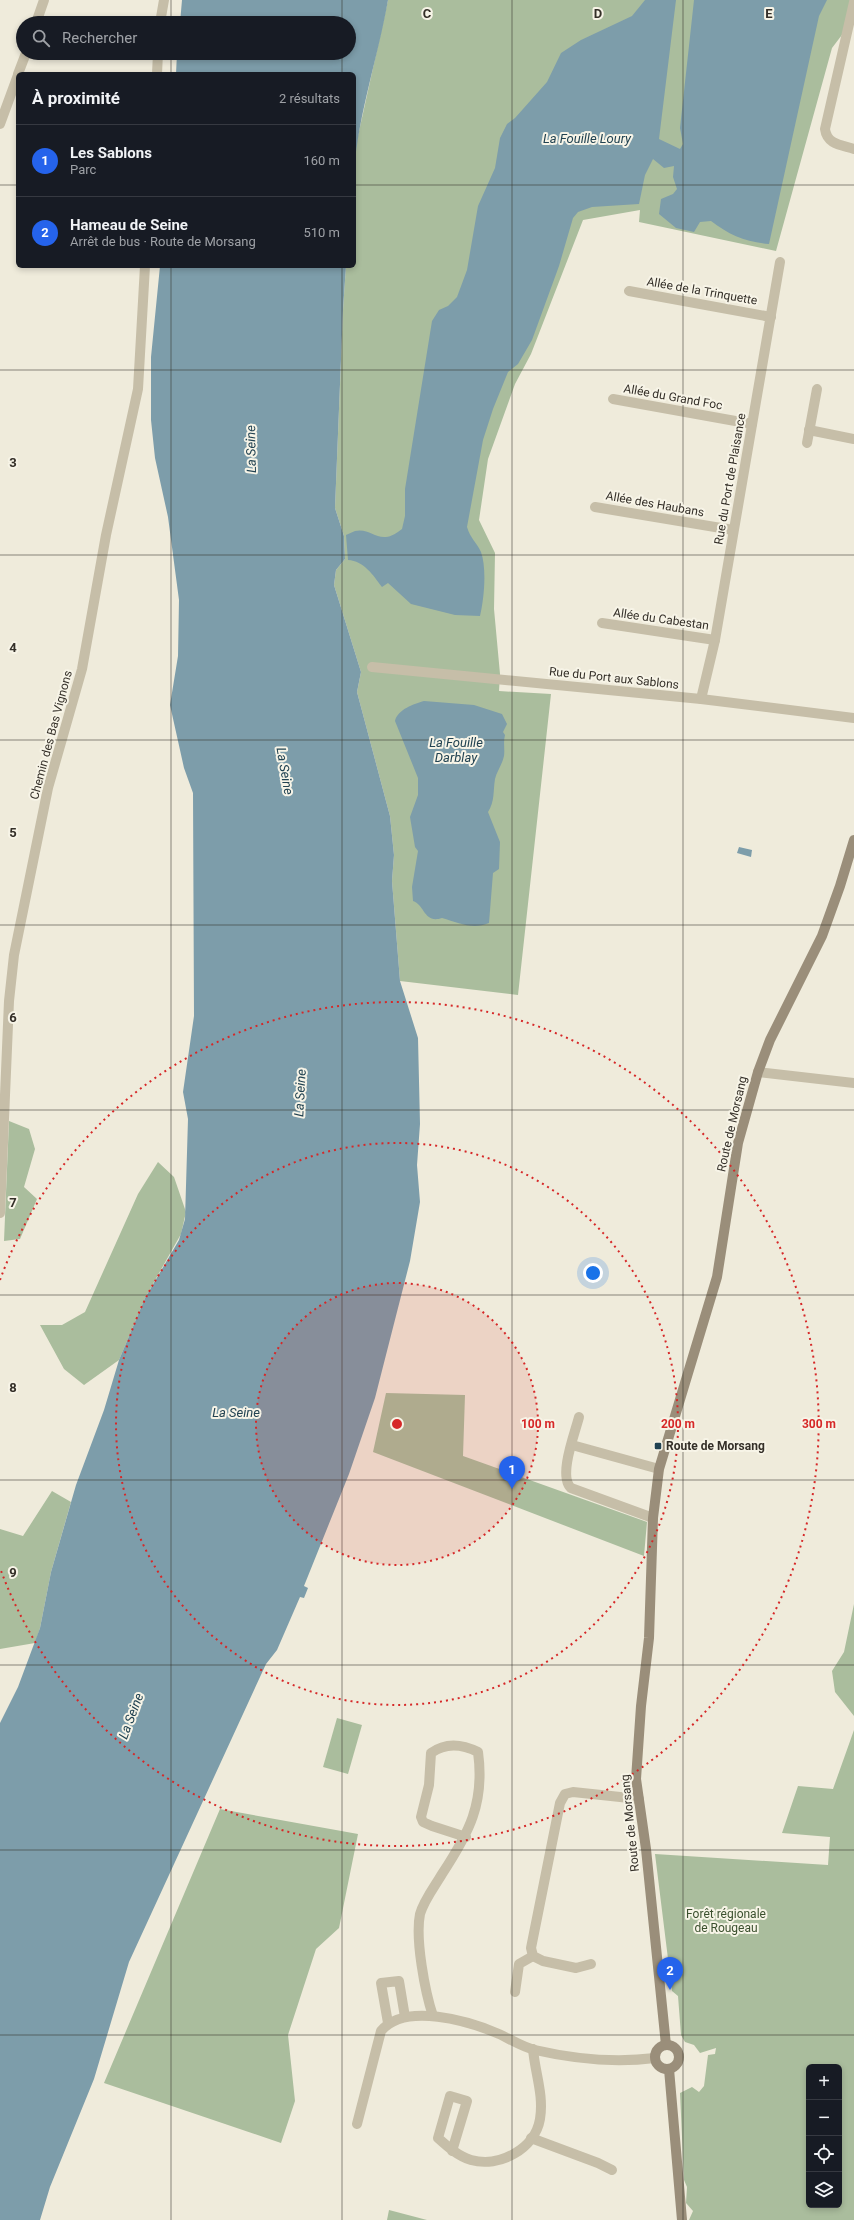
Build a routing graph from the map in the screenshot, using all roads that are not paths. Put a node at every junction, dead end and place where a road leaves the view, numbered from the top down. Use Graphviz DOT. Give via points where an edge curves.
graph roads {
  1 [pos="44,0"];
  2 [pos="164,0"];
  3 [pos="854,2"];
  4 [pos="38,16"];
  5 [pos="161,16"];
  6 [pos="23,60"];
  7 [pos="158,60"];
  8 [pos="19,72"];
  9 [pos="157,72"];
  10 [pos="16,80"];
  11 [pos="0,124"];
  12 [pos="854,149"];
  13 [pos="780,262"];
  14 [pos="145,268"];
  15 [pos="629,291"];
  16 [pos="771,317"];
  17 [pos="817,389"];
  18 [pos="613,399"];
  19 [pos="752,424"];
  20 [pos="809,430"];
  21 [pos="854,439"];
  22 [pos="807,442"];
  23 [pos="595,507"];
  24 [pos="734,530"];
  25 [pos="602,623"];
  26 [pos="715,640"];
  27 [pos="372,667"];
  28 [pos="701,699"];
  29 [pos="854,718"];
  30 [pos="854,840"];
  31 [pos="758,1072"];
  32 [pos="854,1083"];
  33 [pos="0,1213"];
  34 [pos="579,1417"];
  35 [pos="572,1445"];
  36 [pos="660,1469"];
  37 [pos="653,1518"];
  38 [pos="638,1799"];
  39 [pos="466,1837"];
  40 [pos="533,1956"];
  41 [pos="591,1964"];
  42 [pos="515,1992"];
  43 [pos="434,2016"];
  44 [pos="405,2017"];
  45 [pos="388,2023"];
  46 [pos="666,2045"];
  47 [pos="533,2049"];
  48 [pos="655,2058"];
  49 [pos="668,2069"];
  50 [pos="357,2124"];
  51 [pos="532,2138"];
  52 [pos="452,2151"];
  53 [pos="612,2170"];
  54 [pos="682,2220"];
  1 -- 4 [label="street"];
  2 -- 5 [label="street"];
  3 -- 12 [label="street" via="825,126 826,136 833,143"];
  6 -- 8 [label="street"];
  7 -- 9 [label="street"];
  10 -- 11 [label="street"];
  13 -- 16 [label="street, Rue du Port de Plaisance"];
  14 -- 33 [label="street, Chemin des Bas Vignons" via="138,389 106,535 82,669 48,788 14,955 9,1001"];
  15 -- 16 [label="street, Allée de la Trinquette"];
  16 -- 19 [label="street, Rue du Port de Plaisance"];
  17 -- 20 [label="street"];
  18 -- 19 [label="street, Allée du Grand Foc"];
  19 -- 24 [label="street, Rue du Port de Plaisance"];
  20 -- 21 [label="street"];
  20 -- 22 [label="street"];
  23 -- 24 [label="street, Allée des Haubans"];
  24 -- 26 [label="street, Rue du Port de Plaisance"];
  25 -- 26 [label="street, Allée du Cabestan"];
  26 -- 28 [label="street, Rue du Port de Plaisance"];
  27 -- 28 [label="street, Rue du Port aux Sablons"];
  28 -- 29 [label="street, Rue du Port aux Sablons"];
  30 -- 31 [label="street, Route de Morsang" via="822,936 770,1040"];
  31 -- 32 [label="street"];
  31 -- 36 [label="street, Route de Morsang" via="738,1143 717,1277"];
  34 -- 35 [label="street"];
  35 -- 36 [label="street"];
  35 -- 37 [label="street" via="565,1473 569,1486"];
  36 -- 37 [label="street, Route de Morsang"];
  37 -- 38 [label="street, Route de Morsang" via="649,1638 639,1724 636,1779"];
  38 -- 40 [label="street" via="573,1792 565,1794 560,1803 531,1948"];
  38 -- 46 [label="street, Route de Morsang" via="646,1849"];
  39 -- 39 [label="street" via="476,1811 479,1787 478,1752 466,1746 439,1747 431,1753 429,1785 421,1817 423,1822"];
  39 -- 43 [label="street" via="420,1913 420,1947 429,2005"];
  40 -- 41 [label="street" via="543,1961 576,1968"];
  40 -- 42 [label="street" via="519,1964"];
  43 -- 44 [label="street"];
  43 -- 47 [label="street" via="495,2032"];
  44 -- 45 [label="street"];
  44 -- 45 [label="street" via="399,1981 381,1983"];
  45 -- 50 [label="street" via="381,2031"];
  46 -- 48 [label="street" via="660,2048"];
  46 -- 49 [label="street" via="674,2047 679,2056 675,2066"];
  47 -- 48 [label="street" via="598,2060"];
  47 -- 51 [label="street" via="542,2102 540,2121"];
  48 -- 49 [label="street" via="661,2067"];
  49 -- 54 [label="street"];
  51 -- 52 [label="street" via="506,2159 487,2162 470,2160"];
  51 -- 53 [label="street"];
  52 -- 52 [label="street" via="467,2101 450,2096 438,2138"];
}
